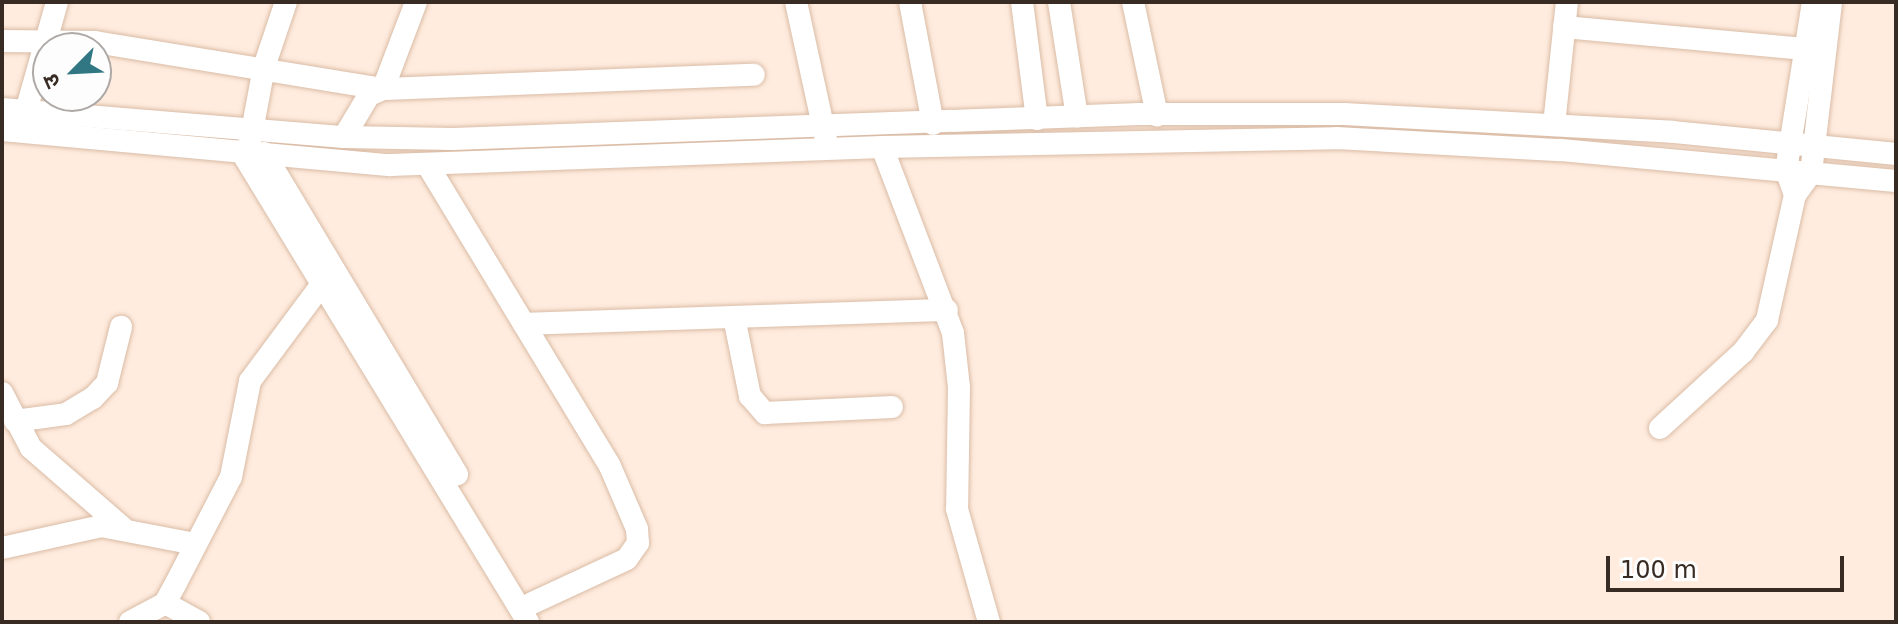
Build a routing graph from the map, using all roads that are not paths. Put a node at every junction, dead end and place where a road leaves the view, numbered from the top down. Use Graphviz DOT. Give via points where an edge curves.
graph roads {
  1 [pos="57,2"];
  2 [pos="286,2"];
  3 [pos="416,2"];
  4 [pos="796,2"];
  5 [pos="910,2"];
  6 [pos="1022,2"];
  7 [pos="1059,2"];
  8 [pos="1133,2"];
  9 [pos="1567,2"];
  10 [pos="1813,2"];
  11 [pos="1831,2"];
  12 [pos="1564,27"];
  13 [pos="49,32"];
  14 [pos="32,40"];
  15 [pos="2,41"];
  16 [pos="112,45"];
  17 [pos="1805,49"];
  18 [pos="264,67"];
  19 [pos="754,75"];
  20 [pos="383,89"];
  21 [pos="32,91"];
  22 [pos="2,109"];
  23 [pos="26,111"];
  24 [pos="1157,115"];
  25 [pos="1077,117"];
  26 [pos="1037,119"];
  27 [pos="933,124"];
  28 [pos="1554,125"];
  29 [pos="2,130"];
  30 [pos="344,137"];
  31 [pos="826,139"];
  32 [pos="1790,143"];
  33 [pos="251,146"];
  34 [pos="1814,146"];
  35 [pos="882,147"];
  36 [pos="1896,154"];
  37 [pos="427,164"];
  38 [pos="1786,170"];
  39 [pos="1811,173"];
  40 [pos="1896,181"];
  41 [pos="1795,195"];
  42 [pos="328,275"];
  43 [pos="947,310"];
  44 [pos="734,317"];
  45 [pos="524,324"];
  46 [pos="121,327"];
  47 [pos="2,393"];
  48 [pos="892,407"];
  49 [pos="15,421"];
  50 [pos="1660,428"];
  51 [pos="122,527"];
  52 [pos="195,544"];
  53 [pos="2,548"];
  54 [pos="165,603"];
  55 [pos="534,616"];
  56 [pos="130,622"];
  57 [pos="199,622"];
  58 [pos="989,622"];
  1 -- 13 [label="street"];
  2 -- 18 [label="street"];
  3 -- 20 [label="street"];
  4 -- 31 [label="street"];
  5 -- 27 [label="street"];
  6 -- 26 [label="street"];
  7 -- 25 [label="street"];
  8 -- 24 [label="street"];
  9 -- 12 [label="street"];
  10 -- 17 [label="street"];
  11 -- 34 [label="street"];
  12 -- 17 [label="street"];
  12 -- 28 [label="street"];
  14 -- 15 [label="street"];
  16 -- 18 [label="street"];
  17 -- 32 [label="street"];
  18 -- 20 [label="street"];
  18 -- 33 [label="street"];
  19 -- 20 [label="street"];
  20 -- 30 [label="street" via="369,95"];
  21 -- 23 [label="street"];
  22 -- 23 [label="street"];
  23 -- 33 [label="street"];
  24 -- 25 [label="street"];
  24 -- 28 [label="street" via="1344,114"];
  25 -- 26 [label="street"];
  26 -- 27 [label="street"];
  27 -- 31 [label="street"];
  28 -- 32 [label="street"];
  29 -- 33 [label="street"];
  30 -- 31 [label="street"];
  30 -- 33 [label="street"];
  31 -- 35 [label="street"];
  31 -- 37 [label="street"];
  32 -- 34 [label="street"];
  32 -- 38 [label="street"];
  33 -- 37 [label="street" via="340,162"];
  33 -- 42 [label="street"];
  34 -- 36 [label="street"];
  34 -- 39 [label="street"];
  35 -- 38 [label="street" via="1336,138"];
  35 -- 43 [label="street"];
  37 -- 45 [label="street"];
  38 -- 39 [label="street"];
  38 -- 41 [label="street"];
  39 -- 40 [label="street"];
  39 -- 41 [label="street"];
  41 -- 50 [label="street" via="1767,320 1743,352"];
  42 -- 52 [label="street" via="250,381 231,477"];
  42 -- 55 [label="street"];
  43 -- 44 [label="street"];
  43 -- 58 [label="street" via="959,372 957,509"];
  44 -- 45 [label="street"];
  44 -- 48 [label="street" via="750,396 765,413"];
  45 -- 55 [label="street" via="609,464 638,543 627,559"];
  46 -- 49 [label="street" via="107,383 93,398 66,414"];
  47 -- 49 [label="street"];
  49 -- 51 [label="street" via="51,469"];
  51 -- 52 [label="street"];
  51 -- 53 [label="street" via="77,528"];
  52 -- 54 [label="street"];
  54 -- 56 [label="street"];
  54 -- 57 [label="street"];
}
